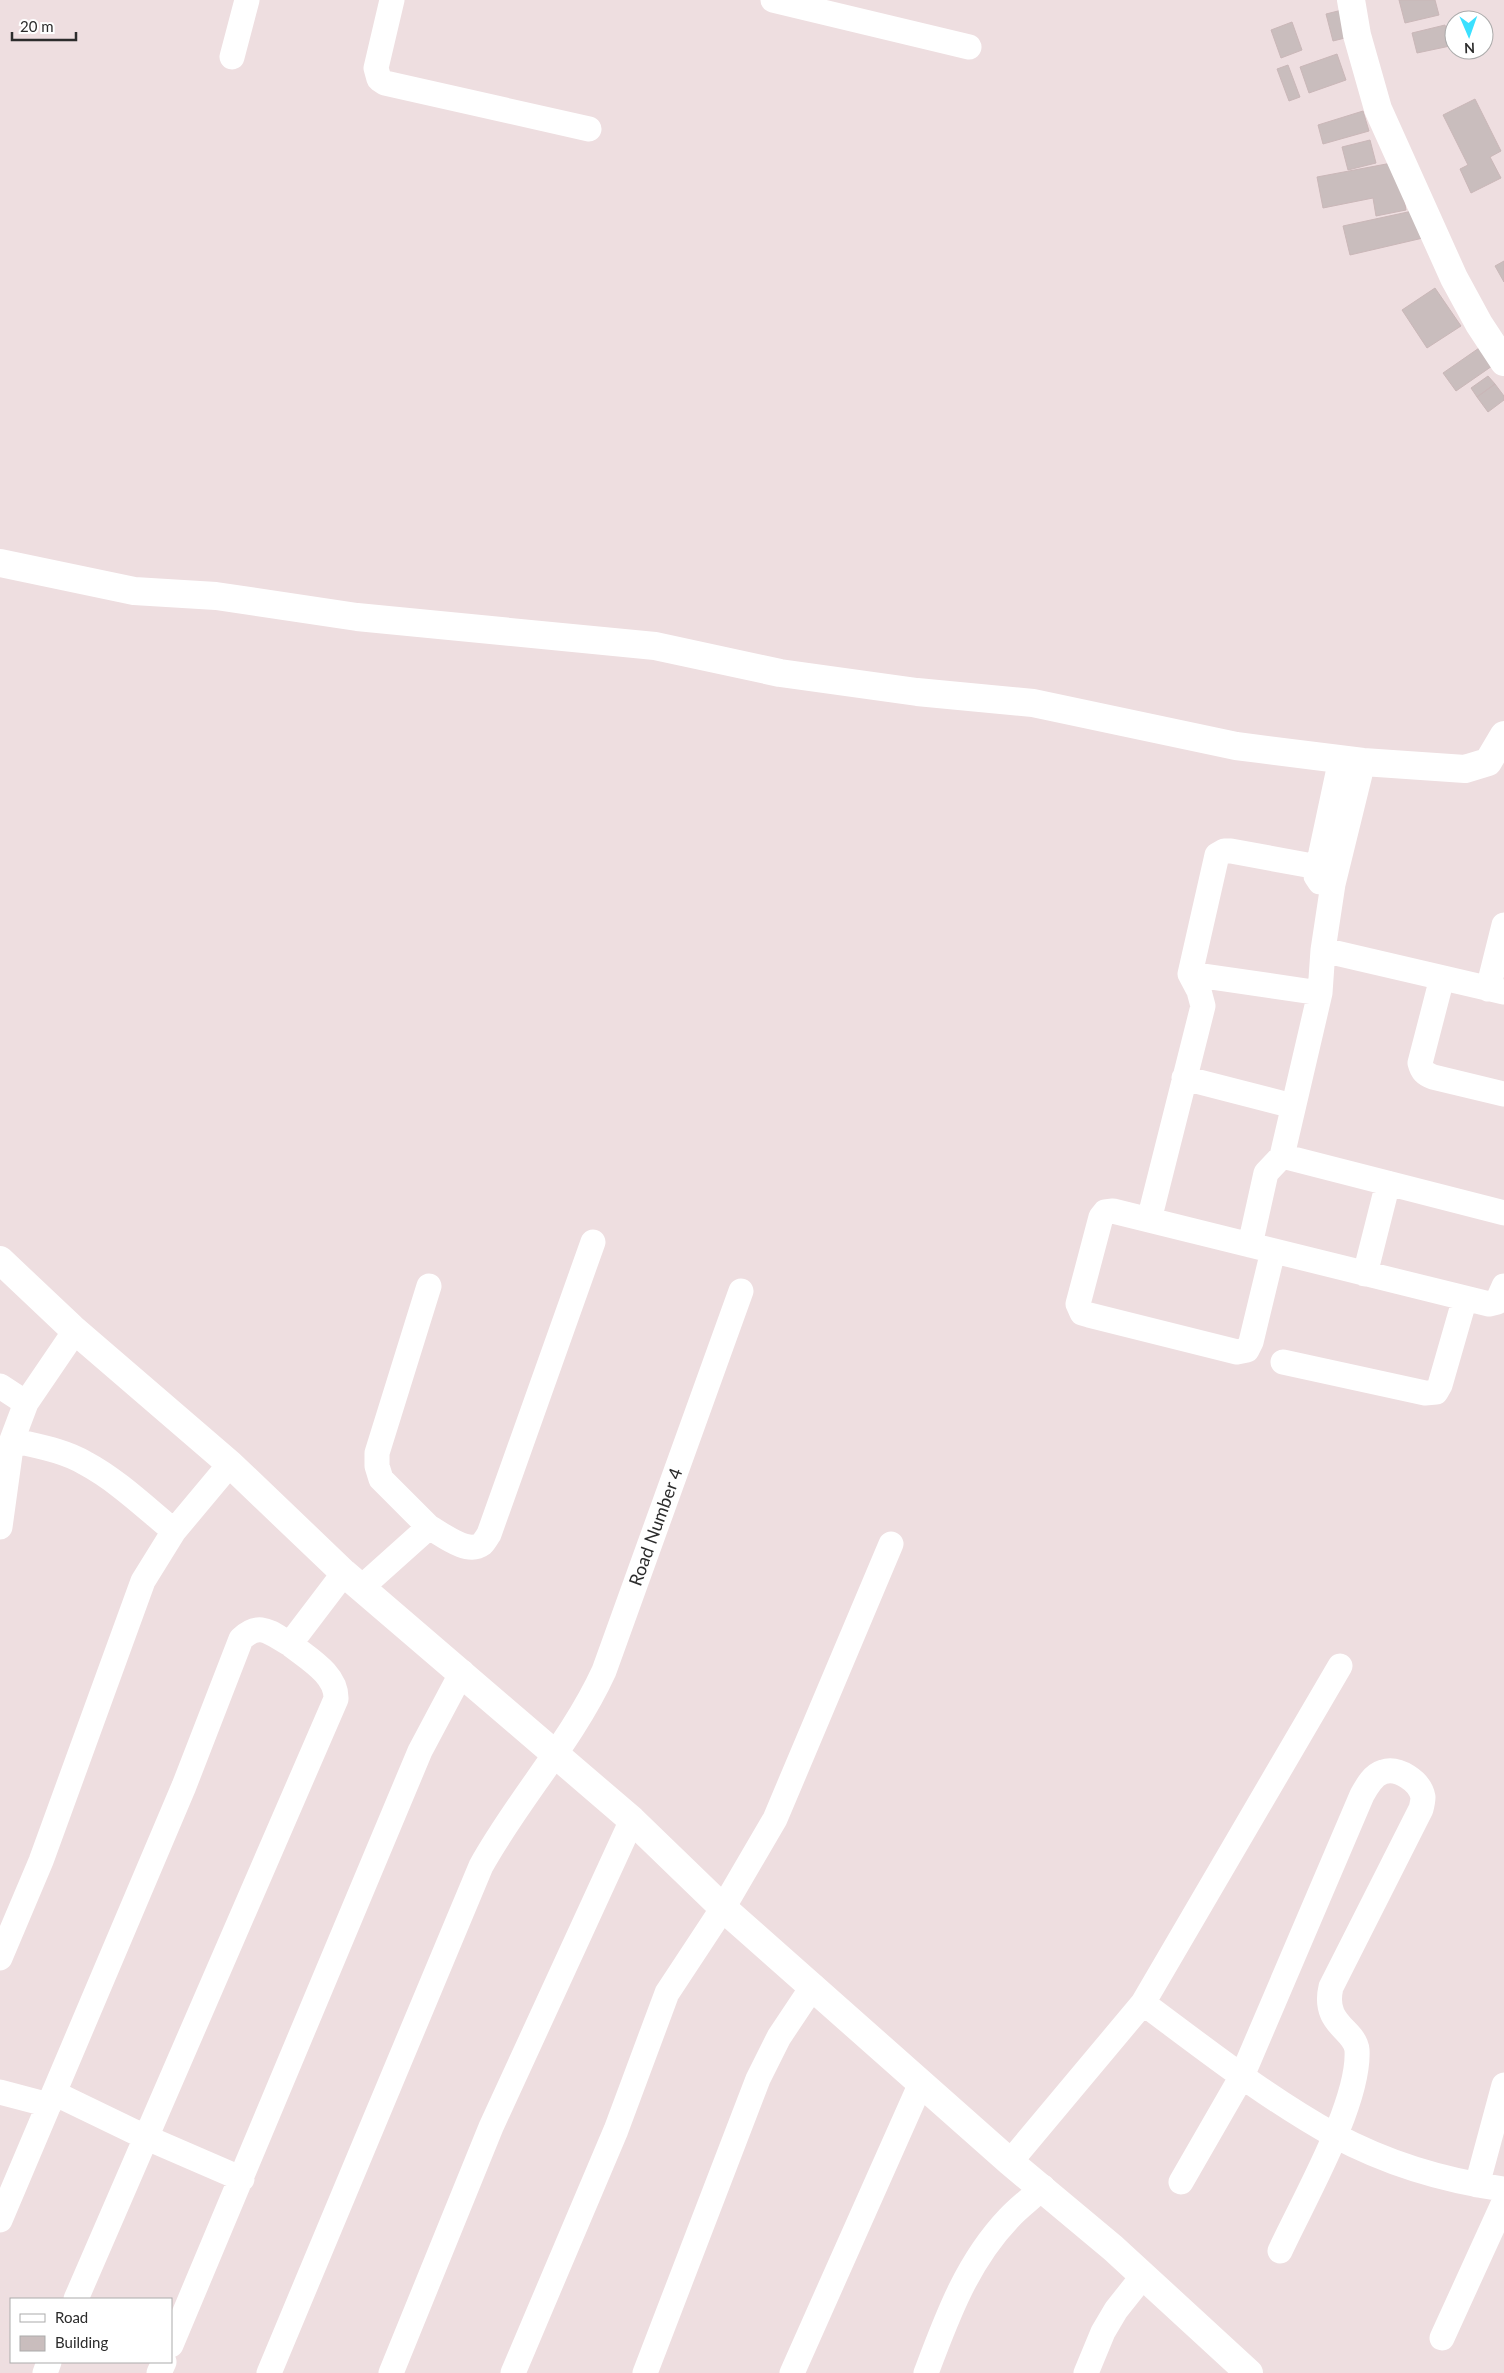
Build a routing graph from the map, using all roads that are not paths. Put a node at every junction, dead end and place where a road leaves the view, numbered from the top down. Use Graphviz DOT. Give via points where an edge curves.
graph roads {
  1 [pos="247,0"];
  2 [pos="392,0"];
  3 [pos="773,0"];
  4 [pos="1348,5"];
  5 [pos="968,47"];
  6 [pos="232,58"];
  7 [pos="589,129"];
  8 [pos="1504,362"];
  9 [pos="0,563"];
  10 [pos="1504,735"];
  11 [pos="1352,761"];
  12 [pos="1496,763"];
  13 [pos="1325,876"];
  14 [pos="1504,925"];
  15 [pos="1323,950"];
  16 [pos="1190,974"];
  17 [pos="1442,978"];
  18 [pos="1496,991"];
  19 [pos="1320,993"];
  20 [pos="1184,1078"];
  21 [pos="1504,1094"];
  22 [pos="1294,1106"];
  23 [pos="1282,1156"];
  24 [pos="1388,1184"];
  25 [pos="1504,1213"];
  26 [pos="1148,1220"];
  27 [pos="593,1242"];
  28 [pos="1262,1248"];
  29 [pos="0,1260"];
  30 [pos="1365,1274"];
  31 [pos="429,1286"];
  32 [pos="1504,1286"];
  33 [pos="741,1291"];
  34 [pos="1465,1298"];
  35 [pos="75,1331"];
  36 [pos="1283,1362"];
  37 [pos="0,1386"];
  38 [pos="26,1403"];
  39 [pos="12,1440"];
  40 [pos="230,1464"];
  41 [pos="0,1527"];
  42 [pos="429,1527"];
  43 [pos="174,1531"];
  44 [pos="891,1544"];
  45 [pos="353,1580"];
  46 [pos="290,1644"];
  47 [pos="1340,1666"];
  48 [pos="462,1672"];
  49 [pos="554,1754"];
  50 [pos="632,1820"];
  51 [pos="723,1908"];
  52 [pos="0,1958"];
  53 [pos="813,1986"];
  54 [pos="1143,2004"];
  55 [pos="1242,2076"];
  56 [pos="921,2083"];
  57 [pos="1504,2085"];
  58 [pos="0,2092"];
  59 [pos="52,2099"];
  60 [pos="1334,2135"];
  61 [pos="145,2137"];
  62 [pos="1010,2162"];
  63 [pos="242,2179"];
  64 [pos="1181,2182"];
  65 [pos="1477,2185"];
  66 [pos="1043,2187"];
  67 [pos="1504,2189"];
  68 [pos="1504,2202"];
  69 [pos="0,2220"];
  70 [pos="1280,2251"];
  71 [pos="1143,2276"];
  72 [pos="76,2298"];
  73 [pos="1442,2338"];
  74 [pos="172,2343"];
  75 [pos="1246,2372"];
  76 [pos="269,2373"];
  77 [pos="391,2373"];
  78 [pos="513,2373"];
  79 [pos="646,2373"];
  80 [pos="792,2373"];
  81 [pos="926,2373"];
  82 [pos="1086,2373"];
  1 -- 6 [label="street"];
  2 -- 7 [label="street" via="376,68 385,83"];
  3 -- 5 [label="street"];
  4 -- 8 [label="main road" via="1382,118 1454,278"];
  9 -- 11 [label="main road" via="134,590 216,596 357,617 655,646 780,673 917,692 1033,703 1236,746"];
  10 -- 12 [label="main road"];
  11 -- 12 [label="main road" via="1465,769"];
  11 -- 13 [label="street"];
  13 -- 15 [label="street"];
  13 -- 16 [label="street" via="1231,851 1217,855"];
  14 -- 18 [label="street"];
  15 -- 17 [label="street"];
  15 -- 19 [label="street"];
  16 -- 19 [label="street"];
  16 -- 20 [label="street" via="1203,1006"];
  17 -- 18 [label="street"];
  17 -- 21 [label="street" via="1420,1063 1422,1069 1432,1076"];
  19 -- 22 [label="street"];
  20 -- 22 [label="street"];
  20 -- 26 [label="street"];
  22 -- 23 [label="street"];
  23 -- 24 [label="street"];
  23 -- 28 [label="street" via="1266,1173"];
  24 -- 25 [label="street"];
  24 -- 30 [label="street"];
  26 -- 28 [label="street"];
  26 -- 28 [label="street" via="1113,1211 1105,1212 1100,1218 1078,1304 1082,1312 1237,1352 1247,1350 1251,1342"];
  27 -- 42 [label="street" via="489,1534 482,1544 472,1547 458,1544"];
  28 -- 30 [label="street"];
  29 -- 35 [label="main road"];
  30 -- 34 [label="street"];
  31 -- 42 [label="street" via="377,1453 381,1479"];
  32 -- 34 [label="street" via="1497,1302 1489,1304"];
  33 -- 49 [label="street, Road Number 4" via="604,1671 591,1698"];
  34 -- 36 [label="street" via="1436,1392"];
  35 -- 38 [label="street"];
  35 -- 40 [label="main road"];
  37 -- 38 [label="street"];
  38 -- 39 [label="street"];
  39 -- 41 [label="street"];
  39 -- 43 [label="street" via="86,1462"];
  40 -- 43 [label="street"];
  40 -- 45 [label="main road"];
  42 -- 45 [label="street"];
  43 -- 52 [label="street" via="143,1581 44,1853"];
  44 -- 51 [label="street" via="775,1819"];
  45 -- 46 [label="street"];
  45 -- 48 [label="main road"];
  46 -- 59 [label="street" via="258,1628 241,1639 184,1786"];
  46 -- 61 [label="street" via="330,1677 337,1690 336,1699"];
  47 -- 54 [label="street"];
  48 -- 49 [label="main road"];
  48 -- 63 [label="street" via="420,1751"];
  49 -- 50 [label="main road"];
  49 -- 76 [label="street, Road Number 4" via="500,1832 481,1866"];
  50 -- 51 [label="main road"];
  50 -- 77 [label="street" via="491,2127"];
  51 -- 53 [label="main road"];
  51 -- 78 [label="street" via="667,1993 616,2130"];
  53 -- 56 [label="main road"];
  53 -- 79 [label="street" via="779,2037 758,2079"];
  54 -- 55 [label="street"];
  54 -- 62 [label="street"];
  55 -- 60 [label="street"];
  55 -- 60 [label="street" via="1362,1795 1382,1772 1394,1771 1407,1776 1420,1789 1423,1798 1421,1809 1328,1998 1333,2015 1357,2048 1349,2100"];
  55 -- 64 [label="street"];
  56 -- 62 [label="main road"];
  56 -- 80 [label="street"];
  57 -- 65 [label="street"];
  58 -- 59 [label="street"];
  59 -- 61 [label="street"];
  59 -- 69 [label="street"];
  60 -- 65 [label="street" via="1424,2172"];
  60 -- 70 [label="street"];
  61 -- 63 [label="street"];
  61 -- 72 [label="street"];
  62 -- 66 [label="main road"];
  63 -- 74 [label="street"];
  65 -- 67 [label="street"];
  66 -- 71 [label="main road"];
  66 -- 81 [label="street" via="1009,2218 979,2256 953,2302"];
  68 -- 73 [label="street"];
  71 -- 75 [label="main road"];
  71 -- 82 [label="street" via="1111,2317"];
}
